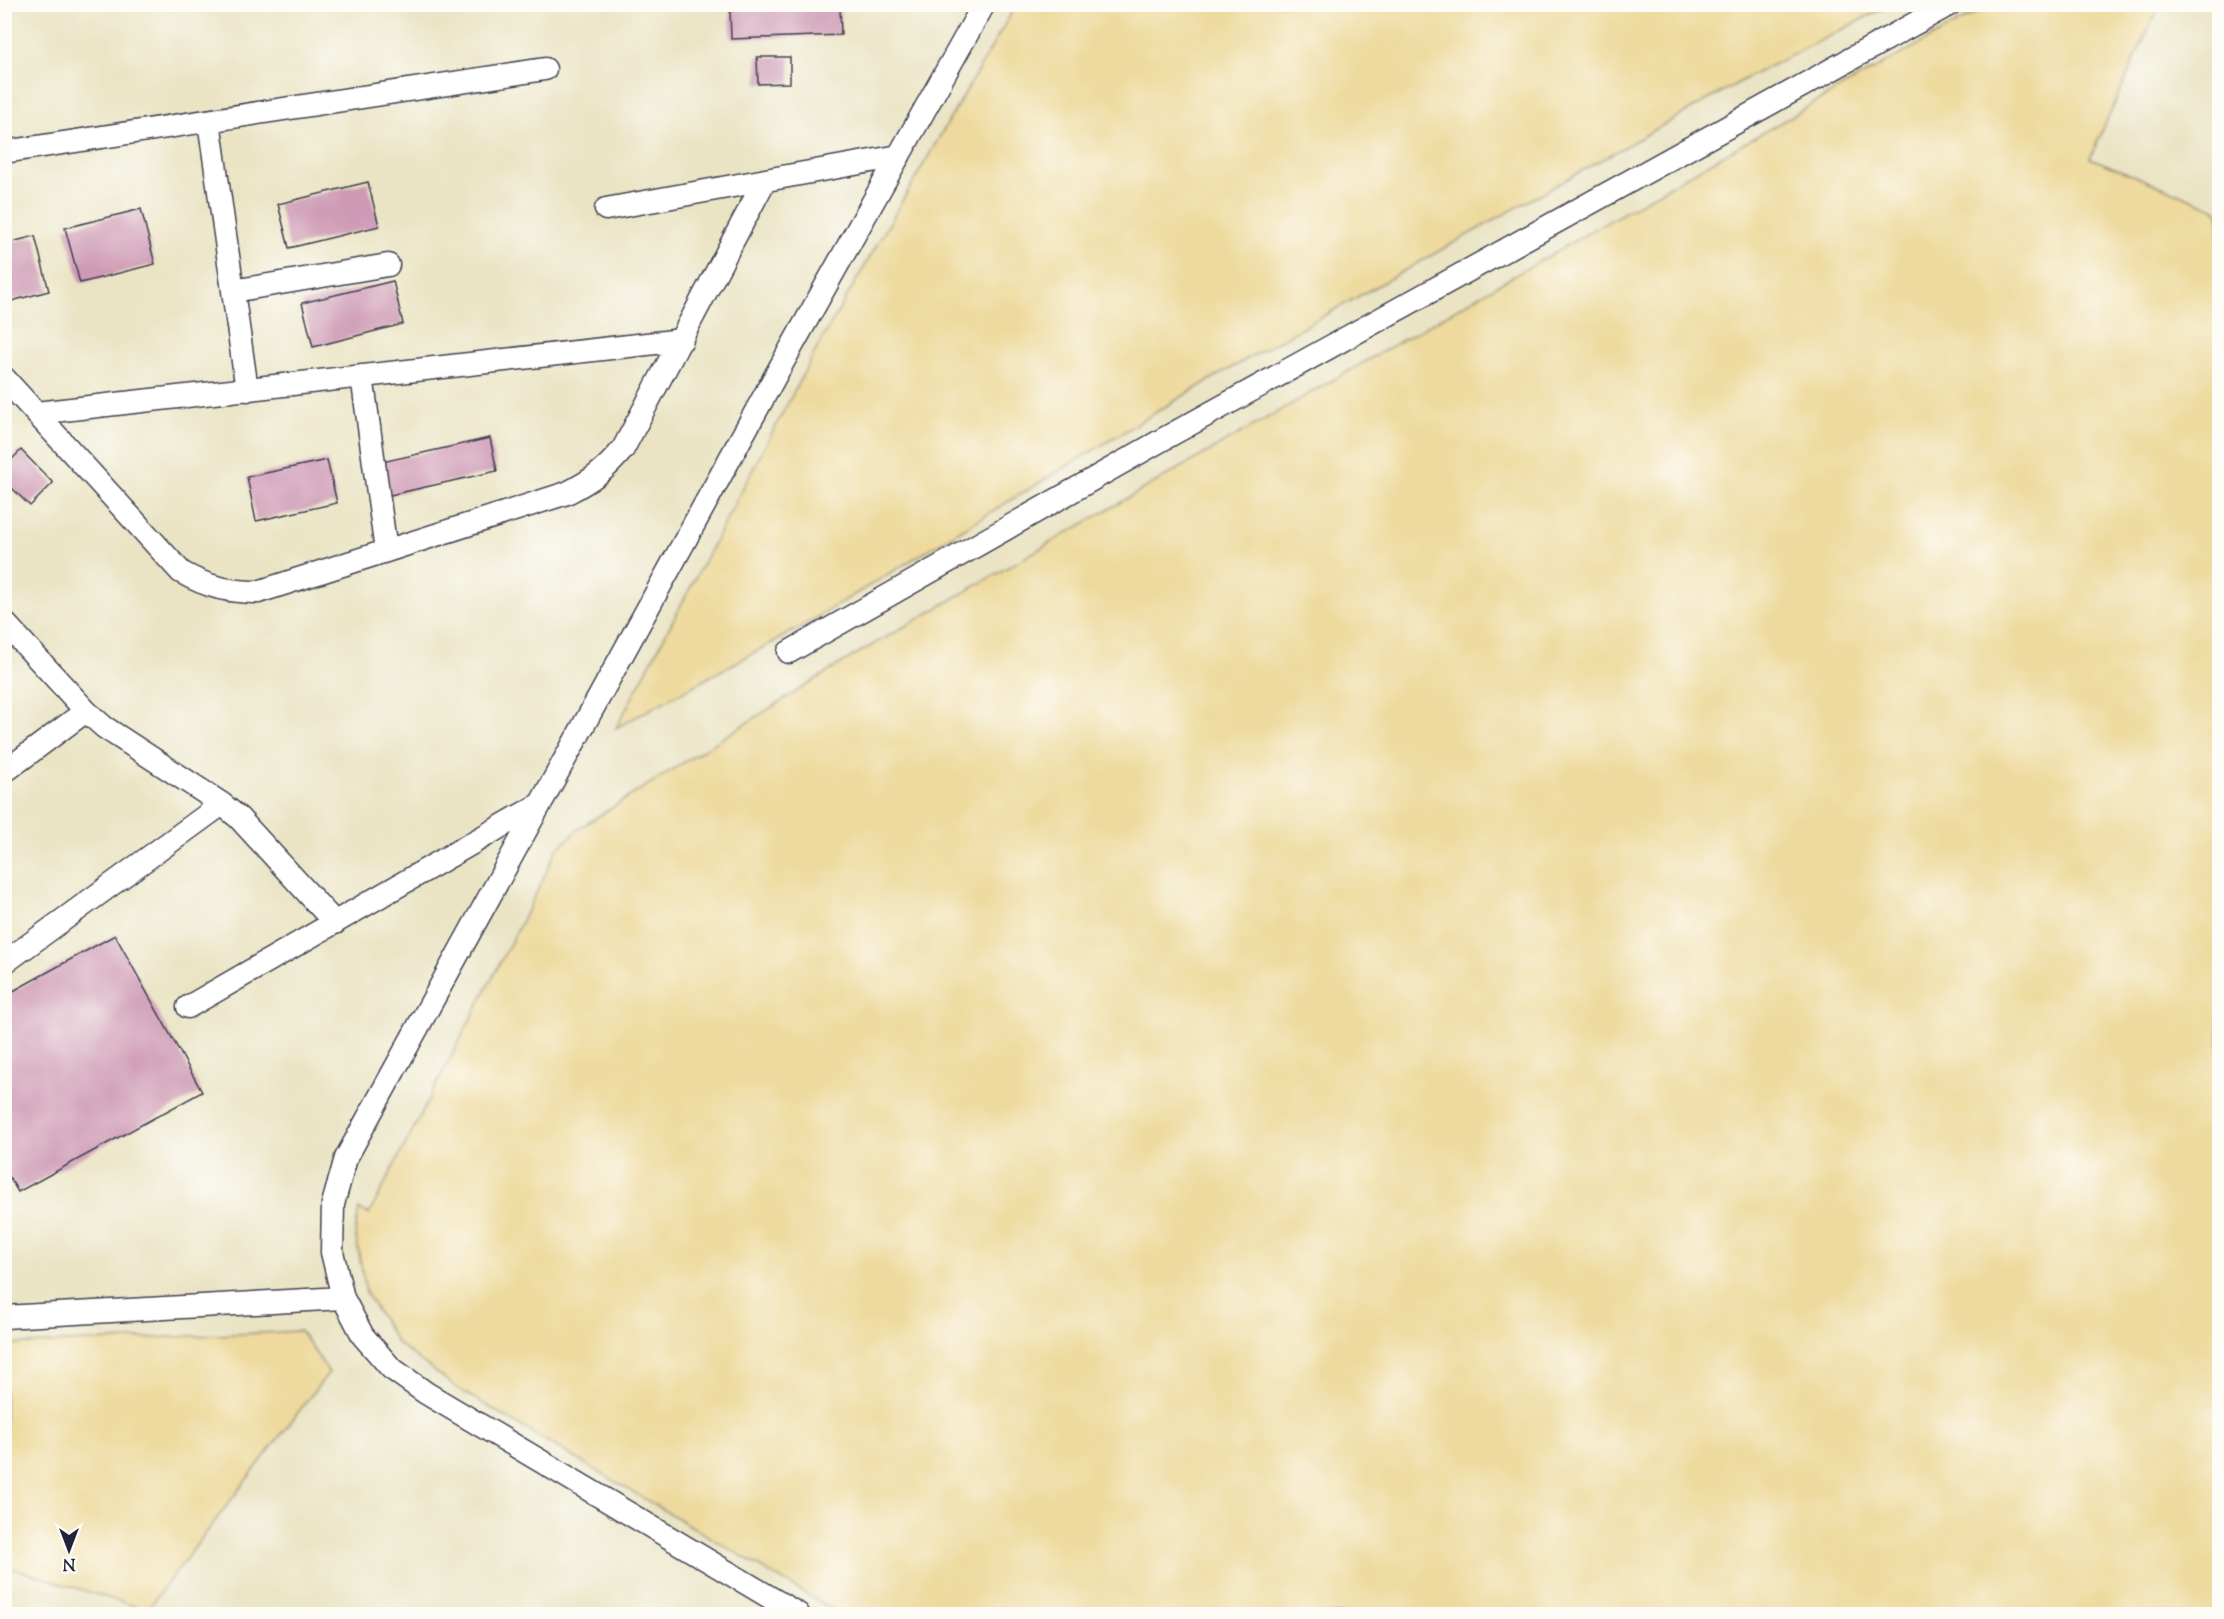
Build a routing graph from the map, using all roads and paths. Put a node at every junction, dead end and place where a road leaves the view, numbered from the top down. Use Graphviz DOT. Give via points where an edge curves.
graph roads {
  1 [pos="984,4"];
  2 [pos="1950,4"];
  3 [pos="545,69"];
  4 [pos="209,121"];
  5 [pos="4,152"];
  6 [pos="899,156"];
  7 [pos="765,180"];
  8 [pos="606,209"];
  9 [pos="388,264"];
  10 [pos="232,291"];
  11 [pos="682,340"];
  12 [pos="362,376"];
  13 [pos="4,378"];
  14 [pos="247,390"];
  15 [pos="36,413"];
  16 [pos="386,551"];
  17 [pos="4,622"];
  18 [pos="789,652"];
  19 [pos="86,711"];
  20 [pos="4,772"];
  21 [pos="222,804"];
  22 [pos="540,804"];
  23 [pos="334,922"];
  24 [pos="4,963"];
  25 [pos="188,1007"];
  26 [pos="343,1298"];
  27 [pos="4,1317"];
  28 [pos="798,1614"];
  1 -- 6 [label="lane"];
  2 -- 18 [label="lane" via="1177,431"];
  3 -- 4 [label="lane"];
  4 -- 5 [label="lane"];
  4 -- 10 [label="lane"];
  6 -- 7 [label="lane"];
  6 -- 22 [label="lane"];
  7 -- 8 [label="lane"];
  7 -- 11 [label="lane"];
  9 -- 10 [label="lane"];
  10 -- 14 [label="lane"];
  11 -- 12 [label="lane"];
  11 -- 16 [label="lane" via="623,449 590,481 567,493"];
  12 -- 14 [label="lane"];
  12 -- 16 [label="lane"];
  13 -- 15 [label="lane"];
  14 -- 15 [label="lane"];
  15 -- 16 [label="lane" via="181,572 217,589 258,592"];
  17 -- 19 [label="lane"];
  19 -- 20 [label="lane"];
  19 -- 21 [label="lane" via="120,738"];
  21 -- 23 [label="lane"];
  21 -- 24 [label="lane"];
  22 -- 23 [label="lane"];
  22 -- 26 [label="lane" via="346,1158 333,1204 332,1228 332,1252"];
  23 -- 25 [label="lane"];
  26 -- 27 [label="lane"];
  26 -- 28 [label="lane" via="363,1336 392,1368 426,1393"];
}
